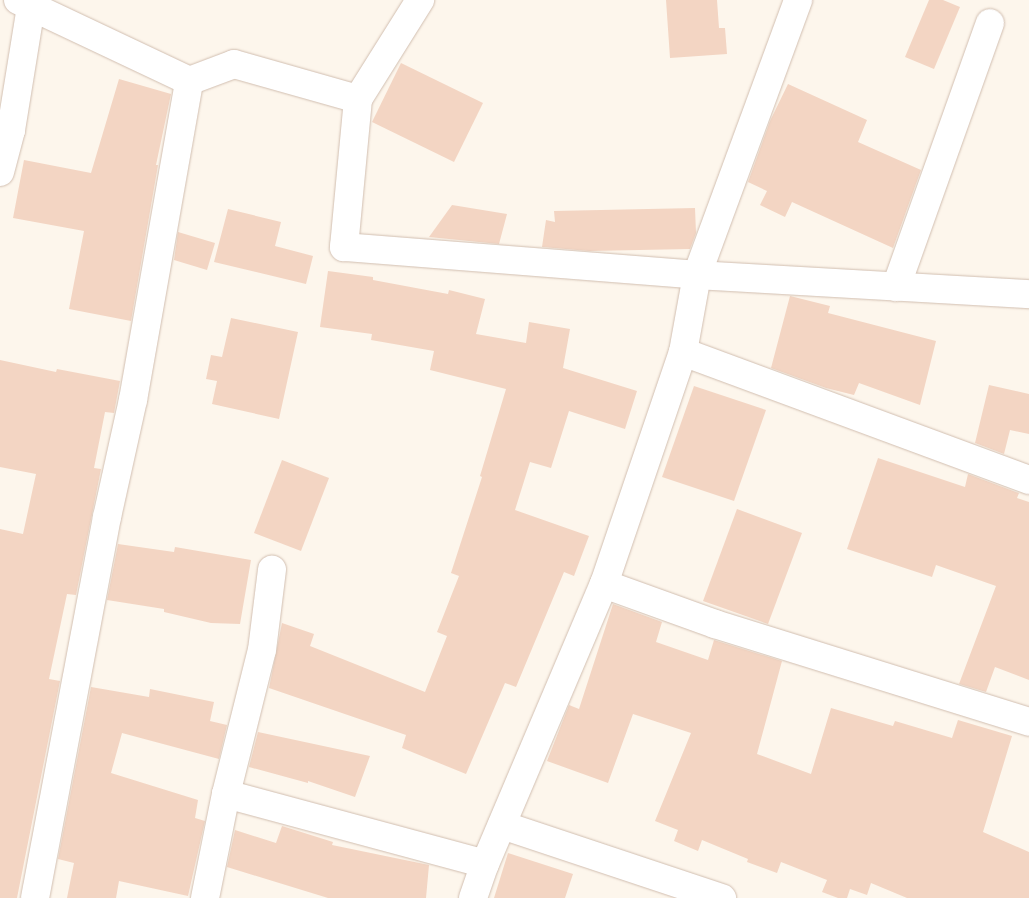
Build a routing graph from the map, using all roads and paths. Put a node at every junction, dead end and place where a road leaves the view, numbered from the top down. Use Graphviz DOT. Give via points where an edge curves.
graph roads {
  1 [pos="420,0"];
  2 [pos="798,0"];
  3 [pos="25,3"];
  4 [pos="990,22"];
  5 [pos="189,81"];
  6 [pos="358,99"];
  7 [pos="6,132"];
  8 [pos="0,172"];
  9 [pos="697,275"];
  10 [pos="896,287"];
  11 [pos="1029,294"];
  12 [pos="683,352"];
  13 [pos="1029,480"];
  14 [pos="272,570"];
  15 [pos="604,584"];
  16 [pos="1029,722"];
  17 [pos="226,794"];
  18 [pos="502,825"];
  19 [pos="485,864"];
  20 [pos="35,898"];
  21 [pos="205,898"];
  22 [pos="473,898"];
  23 [pos="722,898"];
  1 -- 6 [label="street"];
  2 -- 9 [label="street"];
  3 -- 5 [label="street"];
  3 -- 7 [label="street"];
  4 -- 10 [label="street"];
  5 -- 6 [label="street" via="234,64"];
  5 -- 20 [label="street" via="133,400 107,517"];
  6 -- 9 [label="street" via="344,247"];
  7 -- 8 [label="street"];
  9 -- 10 [label="street"];
  9 -- 12 [label="street"];
  10 -- 11 [label="street"];
  12 -- 13 [label="street"];
  12 -- 15 [label="street"];
  14 -- 17 [label="street" via="262,650"];
  15 -- 16 [label="street" via="715,624"];
  15 -- 18 [label="street"];
  17 -- 19 [label="street"];
  17 -- 21 [label="street"];
  18 -- 19 [label="street"];
  18 -- 23 [label="street"];
  19 -- 22 [label="street"];
}
